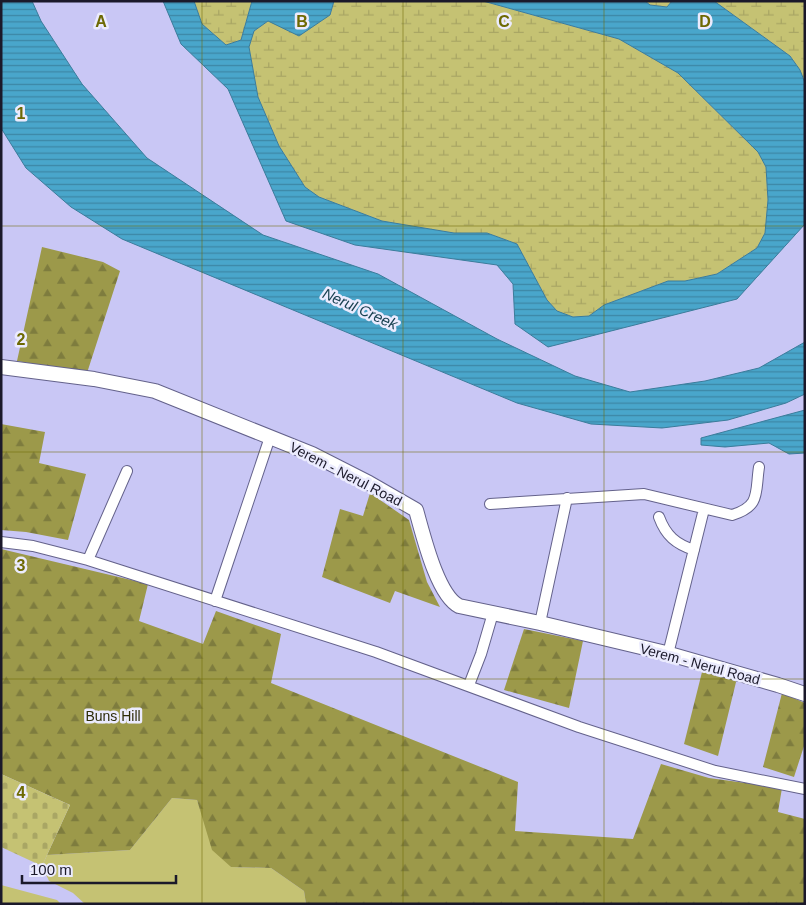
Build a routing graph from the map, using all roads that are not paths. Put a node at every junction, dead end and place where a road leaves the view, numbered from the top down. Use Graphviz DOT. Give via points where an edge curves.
graph roads {
  1 [pos="1,367"];
  2 [pos="270,437"];
  3 [pos="758,467"];
  4 [pos="127,471"];
  5 [pos="567,498"];
  6 [pos="490,504"];
  7 [pos="704,509"];
  8 [pos="659,517"];
  9 [pos="1,542"];
  10 [pos="694,550"];
  11 [pos="88,560"];
  12 [pos="214,601"];
  13 [pos="493,613"];
  14 [pos="540,623"];
  15 [pos="668,654"];
  16 [pos="469,686"];
  17 [pos="805,694"];
  18 [pos="805,789"];
  1 -- 2 [label="main road, Verem - Nerul Road" via="94,379 154,391"];
  2 -- 12 [label="street"];
  2 -- 13 [label="main road, Verem - Nerul Road" via="312,454 416,510 447,597 459,606"];
  3 -- 7 [label="street" via="755,500 745,511 732,516"];
  4 -- 11 [label="street"];
  5 -- 6 [label="street"];
  5 -- 7 [label="street" via="644,494"];
  5 -- 14 [label="street"];
  7 -- 10 [label="street"];
  8 -- 10 [label="street" via="671,539"];
  9 -- 11 [label="street" via="33,546"];
  10 -- 15 [label="street"];
  11 -- 12 [label="street"];
  12 -- 16 [label="street" via="376,652"];
  13 -- 14 [label="main road, Verem - Nerul Road"];
  13 -- 16 [label="street"];
  14 -- 15 [label="main road, Verem - Nerul Road"];
  15 -- 17 [label="main road, Verem - Nerul Road"];
  16 -- 18 [label="street" via="579,727 715,771"];
}
